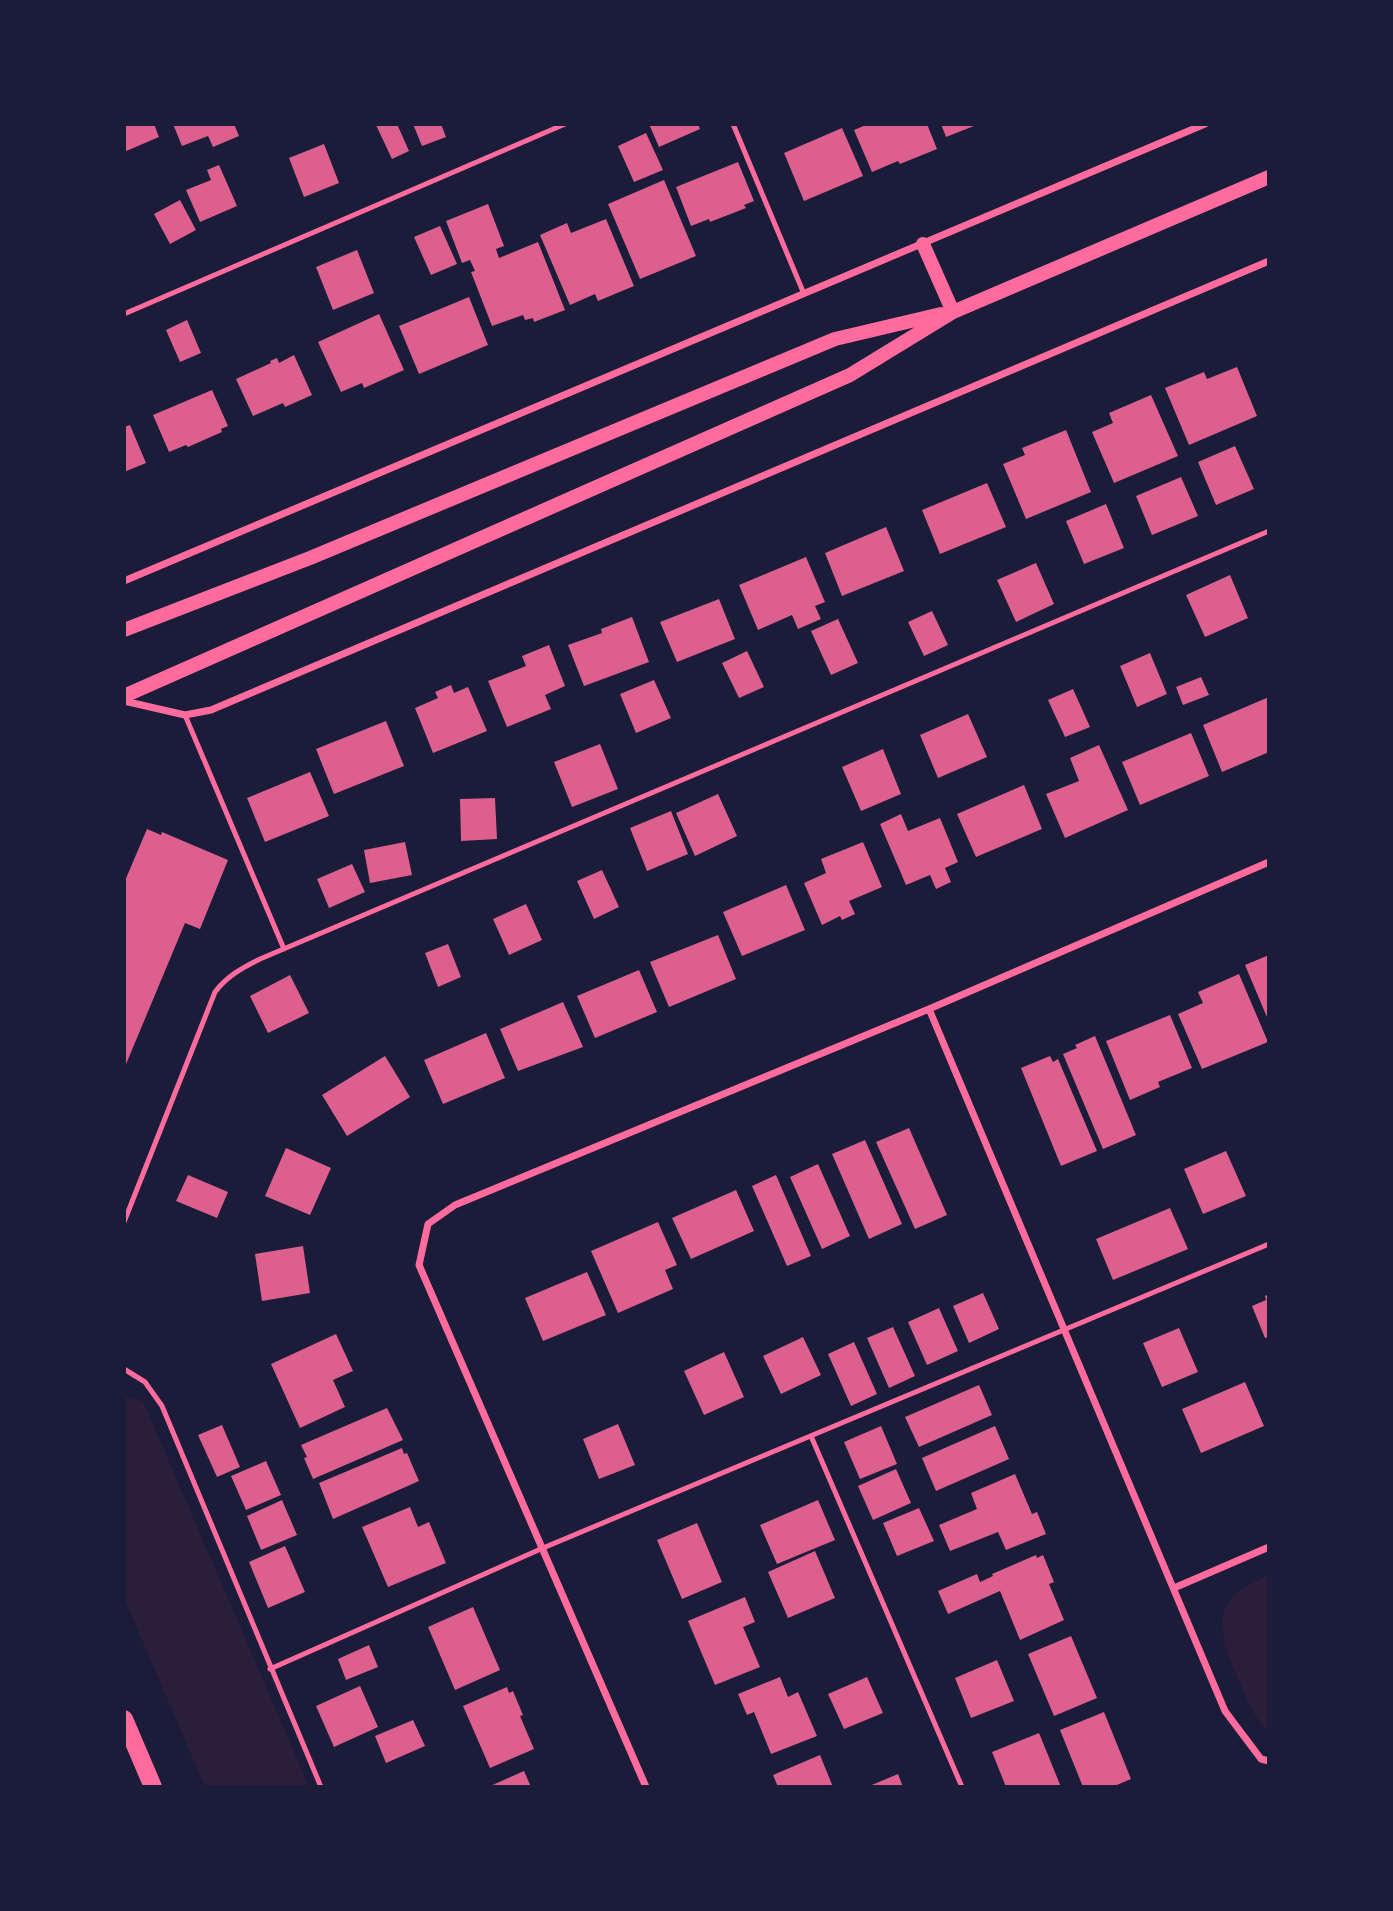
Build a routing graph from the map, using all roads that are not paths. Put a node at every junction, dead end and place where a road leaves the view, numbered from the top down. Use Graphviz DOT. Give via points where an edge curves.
graph roads {
  1 [pos="565,124"];
  2 [pos="733,124"];
  3 [pos="1205,124"];
  4 [pos="1269,177"];
  5 [pos="923,244"];
  6 [pos="1269,261"];
  7 [pos="804,293"];
  8 [pos="953,312"];
  9 [pos="124,314"];
  10 [pos="1269,531"];
  11 [pos="124,581"];
  12 [pos="124,630"];
  13 [pos="124,698"];
  14 [pos="185,715"];
  15 [pos="1269,862"];
  16 [pos="284,949"];
  17 [pos="929,1009"];
  18 [pos="124,1223"];
  19 [pos="1269,1244"];
  20 [pos="1066,1330"];
  21 [pos="124,1369"];
  22 [pos="811,1436"];
  23 [pos="1269,1547"];
  24 [pos="543,1548"];
  25 [pos="1174,1588"];
  26 [pos="270,1670"];
  27 [pos="124,1719"];
  28 [pos="1265,1760"];
  29 [pos="153,1787"];
  30 [pos="321,1787"];
  31 [pos="646,1787"];
  32 [pos="962,1787"];
  1 -- 9 [label="lane"];
  2 -- 7 [label="lane"];
  3 -- 5 [label="street"];
  4 -- 8 [label="main road"];
  5 -- 7 [label="street"];
  5 -- 8 [label="main road"];
  6 -- 14 [label="street" via="211,710"];
  7 -- 11 [label="street"];
  8 -- 12 [label="main road" via="835,339 310,558"];
  8 -- 13 [label="main road" via="850,375"];
  10 -- 16 [label="lane"];
  13 -- 14 [label="street"];
  14 -- 16 [label="lane"];
  15 -- 17 [label="street"];
  16 -- 18 [label="lane" via="234,972 215,992"];
  17 -- 20 [label="street"];
  17 -- 24 [label="street" via="454,1205 428,1224 419,1265"];
  19 -- 20 [label="lane"];
  20 -- 22 [label="lane"];
  20 -- 25 [label="street"];
  21 -- 26 [label="lane" via="145,1382 162,1406"];
  22 -- 24 [label="lane"];
  22 -- 32 [label="lane"];
  23 -- 25 [label="street"];
  24 -- 26 [label="lane"];
  24 -- 31 [label="street"];
  25 -- 28 [label="street" via="1226,1711"];
  26 -- 30 [label="lane"];
  27 -- 29 [label="main road"];
}
